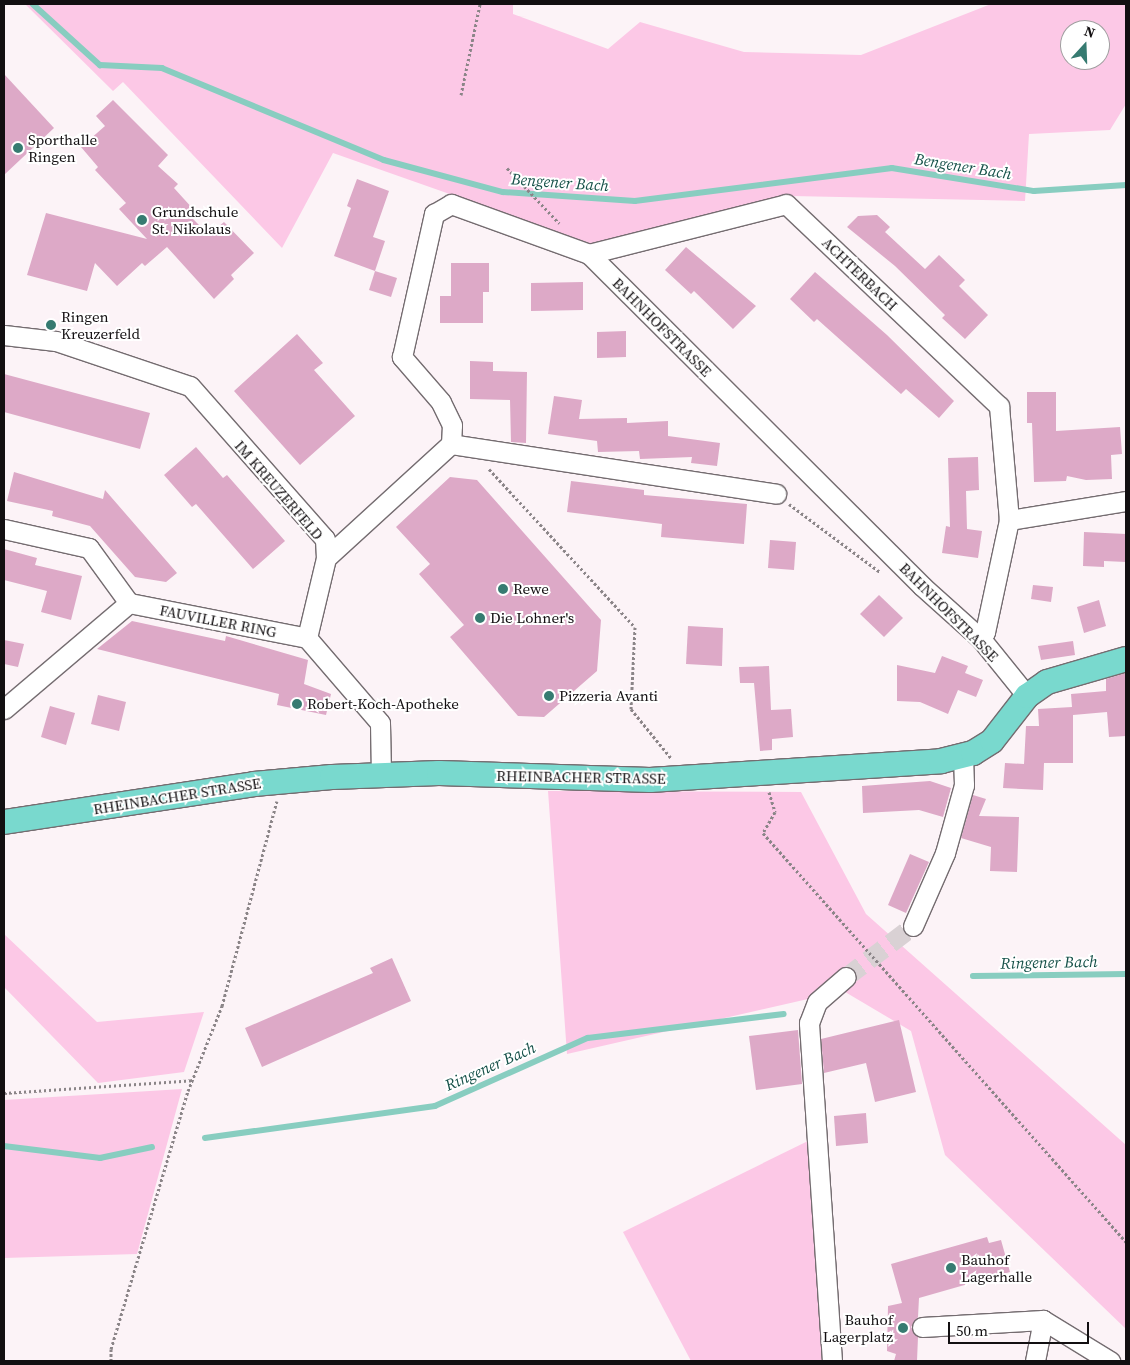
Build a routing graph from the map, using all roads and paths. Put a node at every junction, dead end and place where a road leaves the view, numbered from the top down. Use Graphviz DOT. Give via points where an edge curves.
graph roads {
  1 [pos="480,4"];
  2 [pos="461,95"];
  3 [pos="507,168"];
  4 [pos="536,199"];
  5 [pos="589,254"];
  6 [pos="4,335"];
  7 [pos="451,444"];
  8 [pos="487,467"];
  9 [pos="776,494"];
  10 [pos="1126,501"];
  11 [pos="1009,520"];
  12 [pos="4,529"];
  13 [pos="326,558"];
  14 [pos="884,576"];
  15 [pos="129,603"];
  16 [pos="307,638"];
  17 [pos="981,640"];
  18 [pos="1126,659"];
  19 [pos="1027,696"];
  20 [pos="4,709"];
  21 [pos="963,757"];
  22 [pos="381,775"];
  23 [pos="733,776"];
  24 [pos="687,778"];
  25 [pos="282,781"];
  26 [pos="4,822"];
  27 [pos="913,926"];
  28 [pos="846,977"];
  29 [pos="193,1080"];
  30 [pos="4,1093"];
  31 [pos="1126,1242"];
  32 [pos="1043,1320"];
  33 [pos="922,1327"];
  34 [pos="111,1361"];
  35 [pos="832,1361"];
  36 [pos="1035,1361"];
  37 [pos="1110,1361"];
  1 -- 2 [label="path"];
  3 -- 4 [label="path"];
  5 -- 7 [label="street, BAHNHOFSTRASSE" via="451,204 434,214 402,357 441,402 452,425"];
  5 -- 11 [label="street, ACHTERBACH" via="786,204 999,406"];
  5 -- 17 [label="street, BAHNHOFSTRASSE" via="922,586"];
  6 -- 13 [label="street, IM KREUZERFELD" via="56,341 190,386 325,539"];
  7 -- 9 [label="street"];
  7 -- 13 [label="street"];
  8 -- 24 [label="path" via="636,627 631,709"];
  9 -- 14 [label="path"];
  10 -- 11 [label="street"];
  11 -- 17 [label="street"];
  12 -- 15 [label="street" via="89,548"];
  13 -- 16 [label="street, IM KREUZERFELD"];
  15 -- 16 [label="street, FAUVILLER RING"];
  15 -- 20 [label="street"];
  16 -- 22 [label="street" via="380,723"];
  17 -- 19 [label="street, BAHNHOFSTRASSE"];
  18 -- 19 [label="main road, RHEINBACHER STRASSE" via="1059,678"];
  19 -- 21 [label="main road, RHEINBACHER STRASSE" via="992,741"];
  21 -- 23 [label="main road, RHEINBACHER STRASSE" via="922,763"];
  21 -- 27 [label="street" via="964,785 945,853"];
  22 -- 24 [label="main road, RHEINBACHER STRASSE" via="458,773 595,780"];
  22 -- 25 [label="main road, RHEINBACHER STRASSE"];
  23 -- 24 [label="main road, RHEINBACHER STRASSE"];
  23 -- 31 [label="path" via="769,790 776,812 763,833"];
  25 -- 26 [label="main road, RHEINBACHER STRASSE"];
  25 -- 29 [label="path" via="222,1006"];
  28 -- 35 [label="street" via="817,1002 809,1023"];
  29 -- 30 [label="path"];
  29 -- 34 [label="path" via="111,1349"];
  32 -- 33 [label="street"];
  32 -- 36 [label="street"];
  32 -- 37 [label="street"];
}
